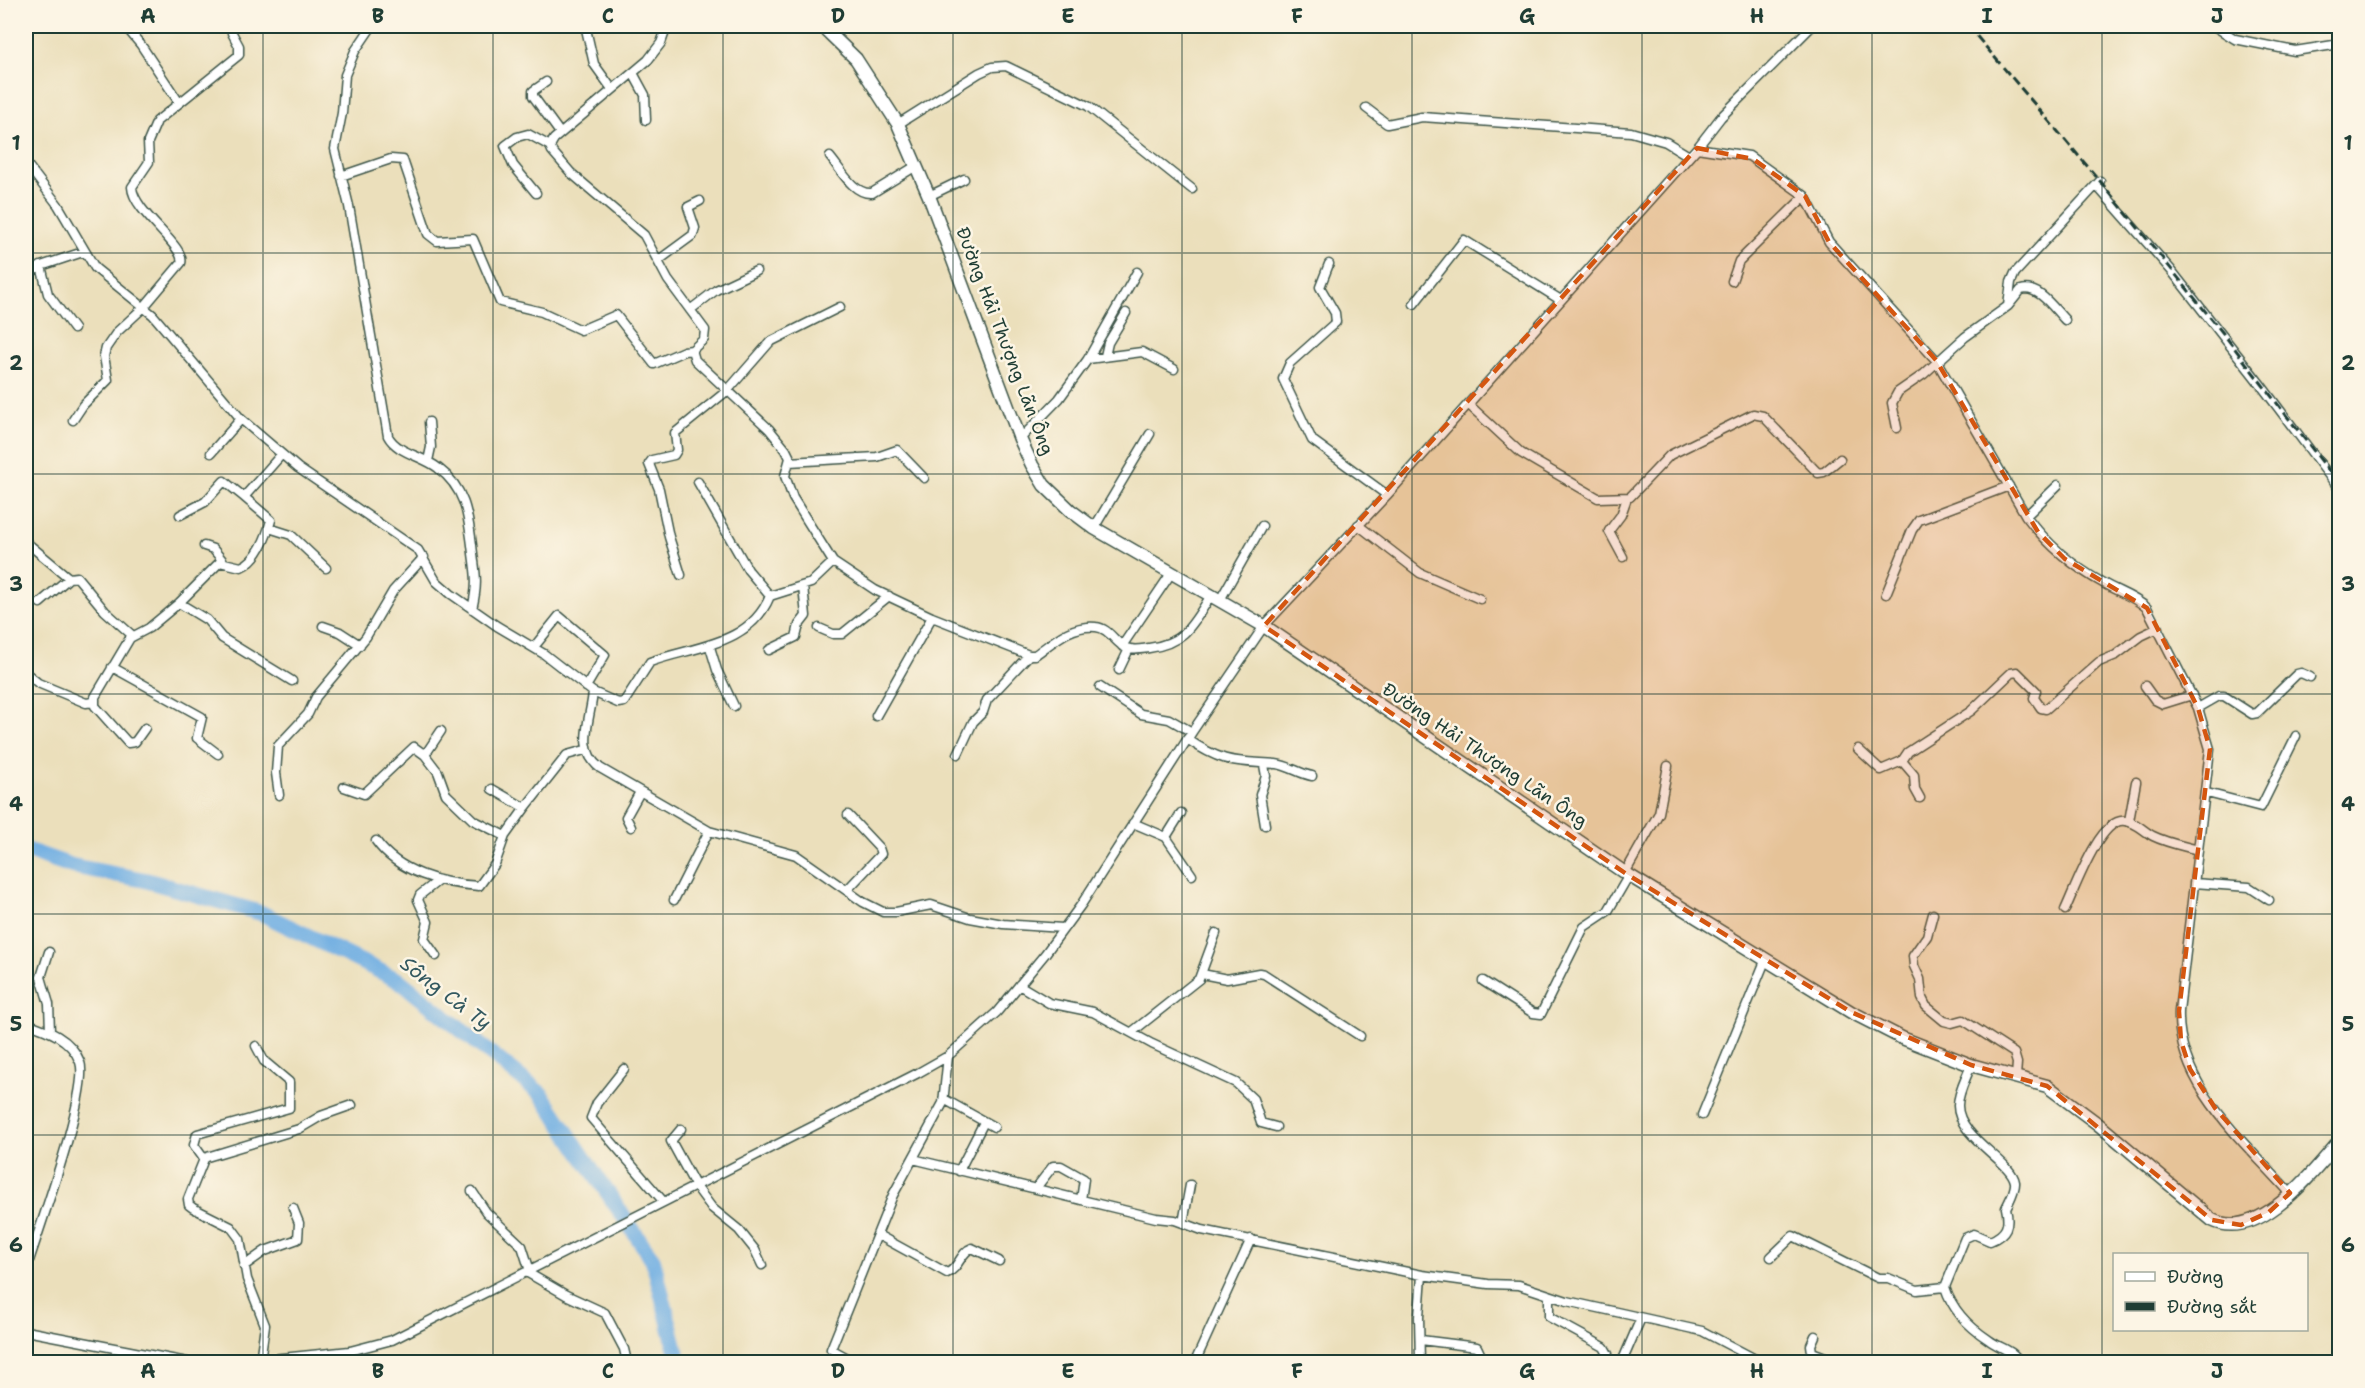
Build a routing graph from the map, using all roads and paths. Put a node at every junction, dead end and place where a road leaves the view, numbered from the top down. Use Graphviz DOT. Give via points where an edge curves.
graph roads {
  1 [pos="125,26"];
  2 [pos="372,26"];
  3 [pos="667,26"];
  4 [pos="822,26"];
  5 [pos="1812,26"];
  6 [pos="2214,26"];
  7 [pos="586,29"];
  8 [pos="232,33"];
  9 [pos="2340,44"];
  10 [pos="633,73"];
  11 [pos="546,82"];
  12 [pos="612,89"];
  13 [pos="178,101"];
  14 [pos="1366,108"];
  15 [pos="646,120"];
  16 [pos="898,124"];
  17 [pos="560,133"];
  18 [pos="550,146"];
  19 [pos="1697,148"];
  20 [pos="1689,156"];
  21 [pos="830,157"];
  22 [pos="26,163"];
  23 [pos="916,166"];
  24 [pos="341,176"];
  25 [pos="964,179"];
  26 [pos="1192,189"];
  27 [pos="536,193"];
  28 [pos="929,196"];
  29 [pos="1805,196"];
  30 [pos="700,201"];
  31 [pos="83,252"];
  32 [pos="659,260"];
  33 [pos="1329,264"];
  34 [pos="41,266"];
  35 [pos="756,271"];
  36 [pos="1137,272"];
  37 [pos="26,275"];
  38 [pos="1732,281"];
  39 [pos="1559,299"];
  40 [pos="1414,304"];
  41 [pos="840,306"];
  42 [pos="2008,306"];
  43 [pos="144,307"];
  44 [pos="690,310"];
  45 [pos="1126,313"];
  46 [pos="2065,320"];
  47 [pos="74,329"];
  48 [pos="692,350"];
  49 [pos="1105,356"];
  50 [pos="1088,359"];
  51 [pos="1936,360"];
  52 [pos="1174,369"];
  53 [pos="728,390"];
  54 [pos="1468,404"];
  55 [pos="241,419"];
  56 [pos="73,420"];
  57 [pos="429,422"];
  58 [pos="1898,428"];
  59 [pos="1150,434"];
  60 [pos="1020,439"];
  61 [pos="211,453"];
  62 [pos="281,454"];
  63 [pos="1840,459"];
  64 [pos="428,461"];
  65 [pos="789,462"];
  66 [pos="924,478"];
  67 [pos="698,482"];
  68 [pos="2058,485"];
  69 [pos="2009,486"];
  70 [pos="2340,490"];
  71 [pos="1387,495"];
  72 [pos="244,497"];
  73 [pos="1627,498"];
  74 [pos="180,515"];
  75 [pos="2026,516"];
  76 [pos="1358,525"];
  77 [pos="1262,526"];
  78 [pos="269,528"];
  79 [pos="1094,528"];
  80 [pos="26,542"];
  81 [pos="204,546"];
  82 [pos="424,557"];
  83 [pos="1623,557"];
  84 [pos="223,561"];
  85 [pos="833,562"];
  86 [pos="326,568"];
  87 [pos="1172,572"];
  88 [pos="681,576"];
  89 [pos="69,578"];
  90 [pos="802,586"];
  91 [pos="1886,594"];
  92 [pos="770,596"];
  93 [pos="889,596"];
  94 [pos="1216,597"];
  95 [pos="1480,599"];
  96 [pos="40,603"];
  97 [pos="180,603"];
  98 [pos="472,609"];
  99 [pos="932,617"];
  100 [pos="323,626"];
  101 [pos="1264,626"];
  102 [pos="819,628"];
  103 [pos="2158,628"];
  104 [pos="133,636"];
  105 [pos="360,645"];
  106 [pos="534,647"];
  107 [pos="711,647"];
  108 [pos="1126,647"];
  109 [pos="769,650"];
  110 [pos="1029,655"];
  111 [pos="112,667"];
  112 [pos="1119,670"];
  113 [pos="26,673"];
  114 [pos="2310,677"];
  115 [pos="292,681"];
  116 [pos="2145,686"];
  117 [pos="1100,687"];
  118 [pos="589,690"];
  119 [pos="2192,695"];
  120 [pos="93,702"];
  121 [pos="734,706"];
  122 [pos="2198,708"];
  123 [pos="876,716"];
  124 [pos="145,728"];
  125 [pos="441,731"];
  126 [pos="1190,735"];
  127 [pos="2296,736"];
  128 [pos="1858,749"];
  129 [pos="585,750"];
  130 [pos="218,754"];
  131 [pos="958,754"];
  132 [pos="425,755"];
  133 [pos="1902,761"];
  134 [pos="1264,765"];
  135 [pos="1668,766"];
  136 [pos="1312,776"];
  137 [pos="2136,782"];
  138 [pos="344,787"];
  139 [pos="492,789"];
  140 [pos="639,792"];
  141 [pos="2206,793"];
  142 [pos="279,795"];
  143 [pos="1920,798"];
  144 [pos="525,808"];
  145 [pos="1181,813"];
  146 [pos="848,816"];
  147 [pos="2129,821"];
  148 [pos="1133,823"];
  149 [pos="1265,825"];
  150 [pos="631,827"];
  151 [pos="709,831"];
  152 [pos="506,836"];
  153 [pos="1166,837"];
  154 [pos="376,841"];
  155 [pos="2198,850"];
  156 [pos="1192,874"];
  157 [pos="1627,874"];
  158 [pos="439,880"];
  159 [pos="2194,883"];
  160 [pos="847,890"];
  161 [pos="674,900"];
  162 [pos="2269,900"];
  163 [pos="2065,909"];
  164 [pos="1933,914"];
  165 [pos="1063,928"];
  166 [pos="1216,933"];
  167 [pos="49,952"];
  168 [pos="436,956"];
  169 [pos="1764,961"];
  170 [pos="1202,974"];
  171 [pos="1482,981"];
  172 [pos="1019,985"];
  173 [pos="26,1023"];
  174 [pos="50,1031"];
  175 [pos="1132,1032"];
  176 [pos="1360,1036"];
  177 [pos="256,1046"];
  178 [pos="948,1056"];
  179 [pos="1971,1065"];
  180 [pos="624,1069"];
  181 [pos="2016,1076"];
  182 [pos="944,1099"];
  183 [pos="352,1105"];
  184 [pos="1702,1115"];
  185 [pos="984,1122"];
  186 [pos="994,1127"];
  187 [pos="1275,1127"];
  188 [pos="681,1129"];
  189 [pos="2340,1141"];
  190 [pos="204,1159"];
  191 [pos="913,1159"];
  192 [pos="959,1171"];
  193 [pos="695,1185"];
  194 [pos="1190,1185"];
  195 [pos="1036,1188"];
  196 [pos="472,1191"];
  197 [pos="2290,1193"];
  198 [pos="1081,1200"];
  199 [pos="660,1202"];
  200 [pos="293,1208"];
  201 [pos="1183,1223"];
  202 [pos="878,1234"];
  203 [pos="1251,1239"];
  204 [pos="1770,1257"];
  205 [pos="999,1261"];
  206 [pos="762,1265"];
  207 [pos="244,1266"];
  208 [pos="26,1269"];
  209 [pos="529,1272"];
  210 [pos="1422,1275"];
  211 [pos="1945,1287"];
  212 [pos="1549,1295"];
  213 [pos="1641,1318"];
  214 [pos="26,1331"];
  215 [pos="1815,1336"];
  216 [pos="1421,1340"];
  217 [pos="149,1359"];
  218 [pos="260,1361"];
  219 [pos="187,1362"];
  220 [pos="243,1362"];
  221 [pos="627,1362"];
  222 [pos="855,1362"];
  223 [pos="1195,1362"];
  224 [pos="1420,1362"];
  225 [pos="1484,1362"];
  226 [pos="1606,1362"];
  227 [pos="1622,1362"];
  228 [pos="1761,1362"];
  229 [pos="1838,1362"];
  230 [pos="2019,1362"];
  1 -- 13 [label="street"];
  2 -- 24 [label="street" via="345,75 335,145"];
  3 -- 10 [label="street" via="657,49"];
  4 -- 16 [label="street, Đường Hải Thượng Lãn Ông" via="856,59"];
  5 -- 19 [label="street" via="1721,117"];
  6 -- 9 [label="street" via="2235,39 2295,51"];
  7 -- 12 [label="street" via="594,64"];
  8 -- 13 [label="street" via="239,55"];
  10 -- 12 [label="street"];
  10 -- 15 [label="street" via="645,95"];
  11 -- 17 [label="street" via="533,96"];
  12 -- 17 [label="street"];
  13 -- 43 [label="street" via="152,130 149,162 132,187 148,217 183,258"];
  14 -- 20 [label="street" via="1387,124 1432,117 1630,132 1666,142"];
  16 -- 23 [label="street, Đường Hải Thượng Lãn Ông"];
  16 -- 26 [label="street" via="980,73 1006,66 1088,106"];
  17 -- 18 [label="street"];
  18 -- 27 [label="street" via="528,134 505,146 513,165"];
  18 -- 32 [label="street" via="571,173 636,227"];
  19 -- 20 [label="street"];
  19 -- 29 [label="street" via="1749,156"];
  20 -- 39 [label="street"];
  21 -- 23 [label="street" via="865,194"];
  22 -- 31 [label="street" via="64,215"];
  23 -- 28 [label="street, Đường Hải Thượng Lãn Ông"];
  24 -- 48 [label="street" via="391,159 403,160 428,234 436,241 473,239 500,302 542,312 581,330 616,315 654,364"];
  24 -- 64 [label="street" via="359,258 388,436 399,447"];
  25 -- 28 [label="street"];
  28 -- 60 [label="street, Đường Hải Thượng Lãn Ông"];
  29 -- 38 [label="street" via="1739,261"];
  29 -- 51 [label="street" via="1829,242"];
  30 -- 32 [label="street" via="688,207 695,228 693,235"];
  31 -- 34 [label="street"];
  31 -- 43 [label="street" via="101,274"];
  32 -- 44 [label="street"];
  33 -- 71 [label="street" via="1320,287 1336,322 1290,363 1283,379 1312,440"];
  34 -- 37 [label="street"];
  34 -- 47 [label="street" via="48,294"];
  35 -- 44 [label="street" via="721,287"];
  36 -- 50 [label="street"];
  39 -- 40 [label="street" via="1464,240"];
  39 -- 54 [label="street"];
  41 -- 53 [label="street" via="770,342"];
  42 -- 46 [label="street" via="2021,290 2029,289 2036,291"];
  42 -- 51 [label="street"];
  42 -- 70 [label="street" via="2015,273 2099,184 2184,287"];
  43 -- 55 [label="street"];
  43 -- 56 [label="street" via="106,348 108,380"];
  44 -- 48 [label="street" via="706,333"];
  45 -- 49 [label="street" via="1108,343"];
  48 -- 53 [label="street" via="695,360"];
  49 -- 50 [label="street"];
  49 -- 52 [label="street" via="1142,352"];
  50 -- 60 [label="street" via="1059,399"];
  51 -- 58 [label="street" via="1893,399"];
  51 -- 69 [label="street"];
  53 -- 65 [label="street" via="779,440"];
  53 -- 88 [label="street" via="675,433 674,455 649,464"];
  54 -- 71 [label="street"];
  54 -- 73 [label="street" via="1521,453 1598,498"];
  55 -- 61 [label="street"];
  55 -- 62 [label="street"];
  57 -- 64 [label="street"];
  59 -- 79 [label="street"];
  60 -- 79 [label="street, Đường Hải Thượng Lãn Ông" via="1044,485"];
  62 -- 72 [label="street"];
  62 -- 82 [label="street" via="404,538"];
  63 -- 73 [label="street" via="1818,473 1763,416 1754,414 1670,455"];
  64 -- 98 [label="street" via="451,480 466,504 478,581"];
  65 -- 66 [label="street" via="877,458 897,450"];
  65 -- 85 [label="street" via="785,476 793,498"];
  67 -- 92 [label="street" via="748,570"];
  68 -- 75 [label="street"];
  69 -- 75 [label="street"];
  69 -- 91 [label="street" via="1919,520"];
  71 -- 76 [label="street"];
  72 -- 74 [label="street" via="224,481 205,502"];
  72 -- 78 [label="street" via="270,517"];
  73 -- 83 [label="street" via="1609,531"];
  75 -- 103 [label="street" via="2065,559 2138,600"];
  76 -- 95 [label="street" via="1419,573"];
  76 -- 101 [label="street"];
  77 -- 94 [label="street"];
  78 -- 84 [label="street" via="246,565 235,567"];
  78 -- 86 [label="street" via="291,535"];
  79 -- 87 [label="street, Đường Hải Thượng Lãn Ông"];
  80 -- 89 [label="street"];
  81 -- 84 [label="street" via="213,549"];
  82 -- 98 [label="street" via="439,584"];
  82 -- 105 [label="street" via="393,591"];
  84 -- 97 [label="street"];
  85 -- 90 [label="street" via="811,583"];
  85 -- 93 [label="street"];
  87 -- 94 [label="street, Đường Hải Thượng Lãn Ông"];
  87 -- 108 [label="street"];
  89 -- 96 [label="street"];
  89 -- 104 [label="street" via="79,578 105,611"];
  90 -- 92 [label="street"];
  90 -- 109 [label="street" via="806,616 796,637"];
  92 -- 107 [label="street" via="755,620"];
  93 -- 99 [label="street"];
  93 -- 102 [label="street" via="842,633 832,634"];
  94 -- 101 [label="street, Đường Hải Thượng Lãn Ông"];
  94 -- 108 [label="street" via="1176,642"];
  97 -- 104 [label="street"];
  97 -- 115 [label="street" via="202,617 222,638"];
  98 -- 106 [label="street"];
  99 -- 110 [label="street"];
  99 -- 123 [label="street"];
  100 -- 105 [label="street"];
  101 -- 126 [label="street"];
  101 -- 157 [label="street, Đường Hải Thượng Lãn Ông"];
  103 -- 119 [label="street"];
  103 -- 133 [label="street" via="2099,662 2046,709 2034,698 2036,691 2017,672 2012,673 1971,711 1915,746"];
  104 -- 111 [label="street"];
  105 -- 142 [label="street" via="278,747"];
  106 -- 118 [label="street"];
  106 -- 118 [label="street" via="559,616 605,655"];
  107 -- 118 [label="street" via="688,649 650,662 627,701 621,704"];
  107 -- 121 [label="street"];
  108 -- 110 [label="street" via="1102,628 1090,627 1069,632"];
  108 -- 112 [label="street"];
  110 -- 131 [label="street" via="987,700"];
  111 -- 120 [label="street"];
  111 -- 130 [label="street" via="202,717 197,738"];
  113 -- 120 [label="street" via="38,683 86,703"];
  114 -- 122 [label="street" via="2297,674 2258,713 2252,714 2223,696"];
  116 -- 119 [label="street" via="2163,704"];
  117 -- 126 [label="street" via="1141,714 1169,719"];
  118 -- 129 [label="street"];
  119 -- 122 [label="street"];
  120 -- 124 [label="street" via="128,743 135,742"];
  122 -- 141 [label="street" via="2210,749"];
  125 -- 132 [label="street"];
  126 -- 134 [label="street" via="1222,759"];
  126 -- 148 [label="street"];
  127 -- 141 [label="street" via="2261,807"];
  128 -- 133 [label="street" via="1881,770"];
  129 -- 140 [label="street" via="600,768"];
  129 -- 144 [label="street" via="567,755"];
  132 -- 138 [label="street" via="414,747 364,794"];
  132 -- 152 [label="street" via="438,772 446,794 473,820"];
  133 -- 143 [label="street" via="1914,775"];
  134 -- 136 [label="street" via="1279,764"];
  134 -- 149 [label="street" via="1266,776 1260,795"];
  135 -- 157 [label="street" via="1659,813"];
  137 -- 147 [label="street"];
  139 -- 144 [label="street"];
  140 -- 150 [label="street" via="626,817"];
  140 -- 151 [label="street"];
  141 -- 155 [label="street"];
  144 -- 152 [label="street"];
  145 -- 153 [label="street"];
  146 -- 160 [label="street" via="881,854"];
  147 -- 155 [label="street" via="2156,837"];
  147 -- 163 [label="street" via="2116,821 2104,830"];
  148 -- 153 [label="street"];
  148 -- 165 [label="street" via="1082,905"];
  151 -- 160 [label="street" via="796,855"];
  151 -- 161 [label="street"];
  152 -- 158 [label="street" via="482,884"];
  153 -- 156 [label="street"];
  154 -- 158 [label="street" via="390,858"];
  155 -- 159 [label="street"];
  157 -- 169 [label="street, Đường Hải Thượng Lãn Ông"];
  157 -- 171 [label="street" via="1608,910 1584,927 1541,1014 1533,1013"];
  158 -- 168 [label="street" via="418,900 428,922 424,939"];
  159 -- 162 [label="street" via="2249,887"];
  159 -- 197 [label="street" via="2179,1011 2181,1041 2190,1069 2215,1108"];
  160 -- 165 [label="street" via="888,913 931,905 1003,924"];
  164 -- 181 [label="street" via="1928,936 1913,956 1923,1001 1940,1019 1952,1023 1963,1020 2014,1053"];
  165 -- 172 [label="street"];
  166 -- 170 [label="street"];
  167 -- 174 [label="street" via="41,977 49,1004"];
  169 -- 179 [label="street, Đường Hải Thượng Lãn Ông" via="1874,1024"];
  169 -- 184 [label="street"];
  170 -- 175 [label="street" via="1196,983"];
  170 -- 176 [label="street" via="1227,979 1264,974"];
  172 -- 175 [label="street" via="1049,1003 1094,1012"];
  172 -- 178 [label="street" via="997,1012"];
  173 -- 174 [label="street"];
  174 -- 208 [label="street" via="77,1056 81,1072 70,1132"];
  175 -- 187 [label="street" via="1236,1083 1253,1099 1261,1123"];
  177 -- 190 [label="street" via="264,1061 289,1082 289,1108 197,1134 194,1145"];
  178 -- 182 [label="street"];
  178 -- 193 [label="street"];
  179 -- 181 [label="street, Đường Hải Thượng Lãn Ông"];
  179 -- 211 [label="street" via="1958,1100 1959,1113 1983,1148 2012,1174 2014,1188 2006,1208 2006,1230 1990,1241 1974,1234 1965,1238"];
  180 -- 199 [label="street" via="597,1103 591,1118"];
  181 -- 197 [label="street, Đường Hải Thượng Lãn Ông" via="2055,1090 2220,1224 2241,1225 2254,1220"];
  182 -- 185 [label="street"];
  182 -- 191 [label="street"];
  183 -- 190 [label="street" via="299,1129"];
  185 -- 186 [label="street"];
  185 -- 192 [label="street"];
  188 -- 193 [label="street" via="672,1141"];
  189 -- 197 [label="street, Đường Hải Thượng Lãn Ông"];
  190 -- 207 [label="street" via="188,1202 237,1232"];
  191 -- 192 [label="street"];
  191 -- 202 [label="street"];
  192 -- 195 [label="street"];
  193 -- 199 [label="street"];
  193 -- 206 [label="street" via="712,1208 739,1230"];
  194 -- 201 [label="street"];
  195 -- 198 [label="street"];
  195 -- 198 [label="street" via="1053,1166 1062,1166 1084,1179"];
  196 -- 209 [label="street" via="491,1218 522,1246"];
  198 -- 201 [label="street"];
  199 -- 209 [label="street"];
  200 -- 207 [label="street" via="299,1223 298,1239 265,1251"];
  201 -- 203 [label="street"];
  202 -- 205 [label="street" via="947,1273 972,1248"];
  202 -- 222 [label="street" via="831,1349"];
  203 -- 210 [label="street"];
  203 -- 223 [label="street"];
  204 -- 211 [label="street" via="1792,1236 1878,1278 1917,1290"];
  207 -- 218 [label="street" via="265,1325"];
  209 -- 218 [label="street" via="376,1346"];
  209 -- 221 [label="street" via="605,1313"];
  210 -- 212 [label="street" via="1488,1284 1512,1283"];
  210 -- 216 [label="street"];
  211 -- 230 [label="street" via="1955,1310 1989,1340 2012,1352"];
  212 -- 213 [label="street"];
  212 -- 226 [label="street" via="1549,1317 1604,1347 1608,1354"];
  213 -- 227 [label="street"];
  213 -- 228 [label="street" via="1702,1331"];
  214 -- 217 [label="street"];
  215 -- 229 [label="street" via="1812,1352"];
  216 -- 224 [label="street"];
  216 -- 225 [label="street" via="1477,1347"];
  217 -- 219 [label="street"];
  218 -- 220 [label="street"];
}
